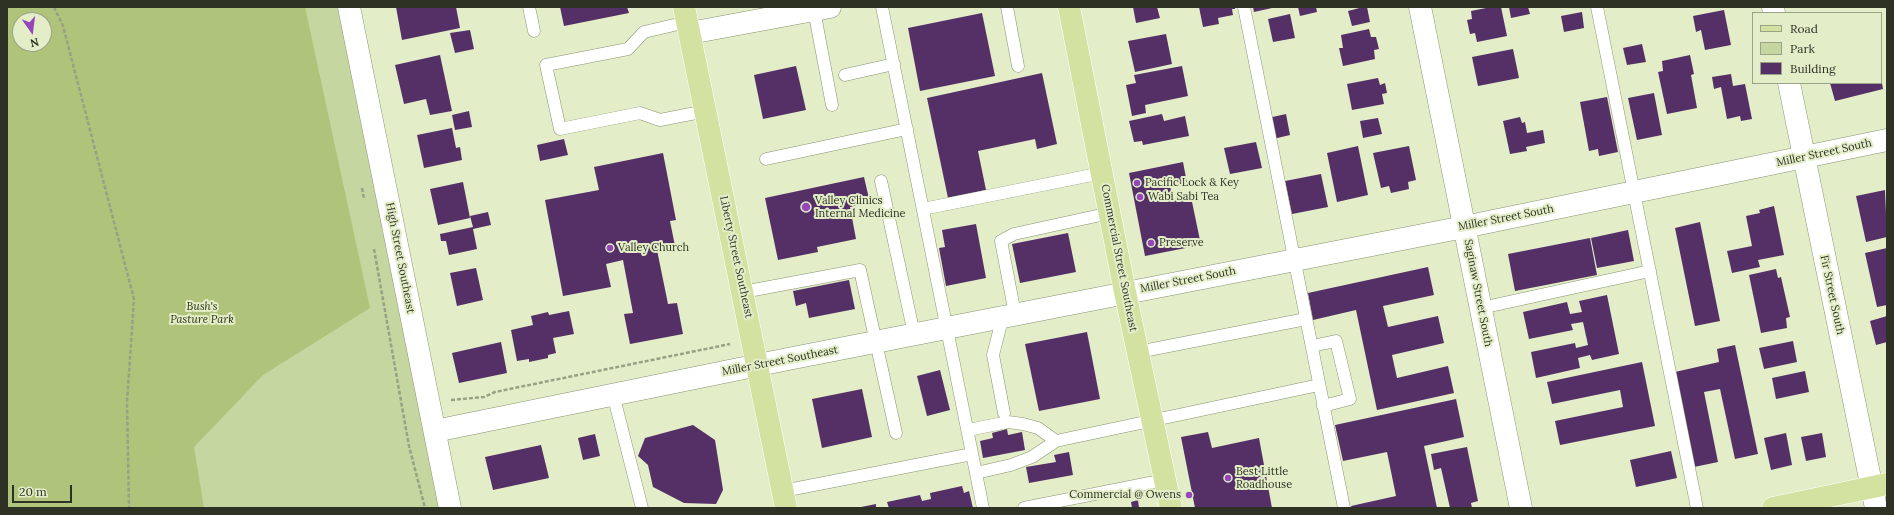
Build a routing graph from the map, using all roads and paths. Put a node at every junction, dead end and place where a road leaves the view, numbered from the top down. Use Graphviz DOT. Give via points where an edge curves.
graph roads {
  1 [pos="54,7"];
  2 [pos="349,7"];
  3 [pos="529,7"];
  4 [pos="882,7"];
  5 [pos="1006,7"];
  6 [pos="1069,7"];
  7 [pos="1244,7"];
  8 [pos="1420,7"];
  9 [pos="1598,7"];
  10 [pos="822,8"];
  11 [pos="687,21"];
  12 [pos="534,31"];
  13 [pos="894,64"];
  14 [pos="1018,66"];
  15 [pos="845,75"];
  16 [pos="1789,84"];
  17 [pos="832,105"];
  18 [pos="706,111"];
  19 [pos="907,129"];
  20 [pos="1887,140"];
  21 [pos="1804,158"];
  22 [pos="766,159"];
  23 [pos="1102,173"];
  24 [pos="881,181"];
  25 [pos="362,185"];
  26 [pos="1634,192"];
  27 [pos="366,206"];
  28 [pos="923,209"];
  29 [pos="1110,213"];
  30 [pos="1464,227"];
  31 [pos="374,248"];
  32 [pos="1294,260"];
  33 [pos="1650,271"];
  34 [pos="743,292"];
  35 [pos="1125,292"];
  36 [pos="1481,308"];
  37 [pos="1009,315"];
  38 [pos="1306,319"];
  39 [pos="947,327"];
  40 [pos="914,334"];
  41 [pos="877,342"];
  42 [pos="730,344"];
  43 [pos="1312,346"];
  44 [pos="1138,352"];
  45 [pos="758,365"];
  46 [pos="1319,385"];
  47 [pos="613,394"];
  48 [pos="451,400"];
  49 [pos="1323,406"];
  50 [pos="407,409"];
  51 [pos="403,410"];
  52 [pos="1004,413"];
  53 [pos="1153,422"];
  54 [pos="968,430"];
  55 [pos="435,431"];
  56 [pos="896,432"];
  57 [pos="1056,440"];
  58 [pos="972,454"];
  59 [pos="976,473"];
  60 [pos="1165,480"];
  61 [pos="1878,493"];
  62 [pos="785,500"];
  63 [pos="129,508"];
  64 [pos="425,508"];
  65 [pos="450,508"];
  66 [pos="642,508"];
  67 [pos="983,508"];
  68 [pos="1024,508"];
  69 [pos="1171,508"];
  70 [pos="1344,508"];
  71 [pos="1521,508"];
  72 [pos="1697,508"];
  73 [pos="1773,508"];
  1 -- 63 [label="path" via="63,26 134,299 127,402"];
  2 -- 55 [label="street, High Street Southeast"];
  3 -- 12 [label="lane"];
  4 -- 13 [label="lane"];
  5 -- 14 [label="lane"];
  6 -- 23 [label="main road, Commercial Street Southeast"];
  7 -- 32 [label="lane"];
  8 -- 30 [label="street, Saginaw Street South"];
  9 -- 26 [label="lane"];
  10 -- 11 [label="street"];
  10 -- 17 [label="lane"];
  11 -- 18 [label="main road, Liberty Street Southeast"];
  11 -- 18 [label="lane" via="644,32 628,49 546,65 560,129 640,113 660,120"];
  13 -- 15 [label="lane"];
  13 -- 19 [label="lane"];
  16 -- 21 [label="street, Fir Street South"];
  18 -- 34 [label="main road, Liberty Street Southeast"];
  19 -- 22 [label="lane"];
  19 -- 28 [label="lane"];
  20 -- 21 [label="street, Miller Street South"];
  21 -- 26 [label="street, Miller Street South"];
  21 -- 61 [label="street, Fir Street South"];
  23 -- 28 [label="lane"];
  23 -- 29 [label="main road, Commercial Street Southeast"];
  24 -- 40 [label="lane"];
  25 -- 27 [label="path"];
  26 -- 30 [label="street, Miller Street South"];
  26 -- 33 [label="lane"];
  28 -- 39 [label="lane"];
  29 -- 35 [label="main road, Commercial Street Southeast"];
  29 -- 37 [label="lane" via="1014,234 1001,241"];
  30 -- 32 [label="street, Miller Street South"];
  30 -- 36 [label="street, Saginaw Street South"];
  31 -- 51 [label="path"];
  32 -- 35 [label="street, Miller Street South"];
  32 -- 38 [label="lane"];
  33 -- 36 [label="lane"];
  33 -- 72 [label="lane"];
  34 -- 41 [label="lane" via="860,270"];
  34 -- 45 [label="main road, Liberty Street Southeast"];
  35 -- 37 [label="street, Miller Street Southeast"];
  35 -- 44 [label="main road, Commercial Street Southeast"];
  36 -- 71 [label="street, Saginaw Street South"];
  37 -- 39 [label="street, Miller Street Southeast"];
  37 -- 52 [label="lane" via="993,355"];
  38 -- 43 [label="lane"];
  38 -- 44 [label="lane"];
  39 -- 40 [label="street, Miller Street Southeast"];
  39 -- 54 [label="lane"];
  40 -- 41 [label="street, Miller Street Southeast"];
  41 -- 45 [label="street, Miller Street Southeast"];
  41 -- 56 [label="lane"];
  42 -- 48 [label="path" via="495,392 484,397"];
  43 -- 46 [label="lane"];
  43 -- 49 [label="lane" via="1336,342 1350,399"];
  44 -- 53 [label="main road, Commercial Street Southeast"];
  45 -- 47 [label="street, Miller Street Southeast"];
  45 -- 62 [label="main road, Liberty Street Southeast"];
  46 -- 49 [label="lane"];
  46 -- 53 [label="lane"];
  47 -- 55 [label="street, Miller Street Southeast"];
  47 -- 66 [label="lane"];
  49 -- 70 [label="lane"];
  50 -- 51 [label="path"];
  51 -- 64 [label="path" via="409,446"];
  53 -- 57 [label="lane"];
  53 -- 60 [label="main road, Commercial Street Southeast"];
  54 -- 57 [label="lane" via="1008,422 1038,428"];
  54 -- 58 [label="lane"];
  55 -- 65 [label="street, High Street Southeast"];
  57 -- 59 [label="lane" via="1032,457"];
  58 -- 59 [label="lane"];
  58 -- 62 [label="lane"];
  59 -- 67 [label="lane"];
  60 -- 68 [label="lane"];
  60 -- 69 [label="main road, Commercial Street Southeast"];
  61 -- 73 [label="main road"];
}
